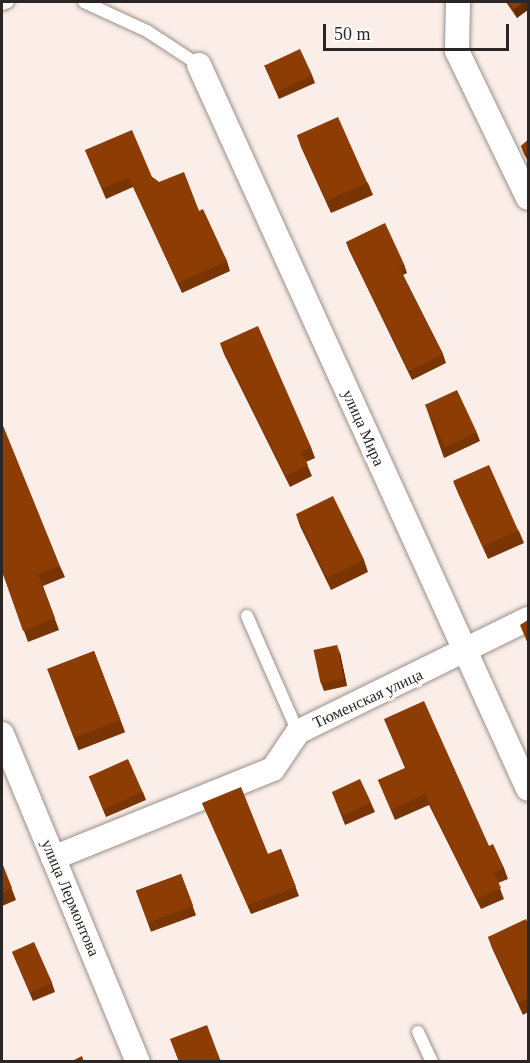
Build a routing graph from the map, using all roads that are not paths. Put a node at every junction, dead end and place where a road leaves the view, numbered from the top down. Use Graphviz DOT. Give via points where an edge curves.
graph roads {
  1 [pos="9,2"];
  2 [pos="84,2"];
  3 [pos="458,2"];
  4 [pos="2,4"];
  5 [pos="199,65"];
  6 [pos="528,198"];
  7 [pos="247,616"];
  8 [pos="528,619"];
  9 [pos="465,652"];
  10 [pos="298,732"];
  11 [pos="2,734"];
  12 [pos="528,789"];
  13 [pos="53,858"];
  14 [pos="418,1032"];
  15 [pos="138,1062"];
  16 [pos="432,1062"];
  1 -- 4 [label="lane"];
  2 -- 5 [label="lane" via="147,31"];
  3 -- 6 [label="street" via="457,51"];
  5 -- 9 [label="street, улица Мира"];
  7 -- 10 [label="lane"];
  8 -- 9 [label="street, Тюменская улица"];
  9 -- 10 [label="street, Тюменская улица"];
  9 -- 12 [label="street, улица Мира"];
  10 -- 13 [label="street, Тюменская улица" via="273,769"];
  11 -- 13 [label="street, улица Лермонтова"];
  13 -- 15 [label="street, улица Лермонтова"];
  14 -- 16 [label="lane"];
}
